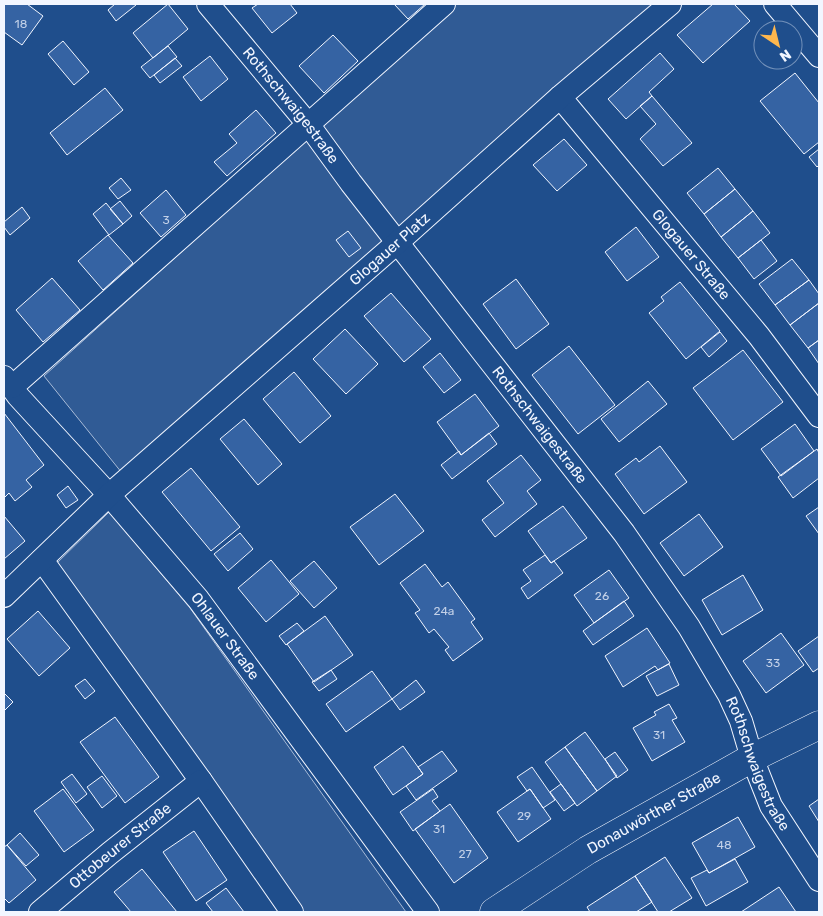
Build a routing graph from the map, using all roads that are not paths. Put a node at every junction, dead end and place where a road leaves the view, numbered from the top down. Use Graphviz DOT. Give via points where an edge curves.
graph roads {
  1 [pos="208,4"];
  2 [pos="444,4"];
  3 [pos="670,4"];
  4 [pos="775,4"];
  5 [pos="819,56"];
  6 [pos="560,97"];
  7 [pos="308,124"];
  8 [pos="398,242"];
  9 [pos="8,382"];
  10 [pos="819,416"];
  11 [pos="109,495"];
  12 [pos="42,560"];
  13 [pos="4,596"];
  14 [pos="819,725"];
  15 [pos="752,758"];
  16 [pos="201,781"];
  17 [pos="819,880"];
  18 [pos="40,912"];
  19 [pos="292,912"];
  20 [pos="428,912"];
  21 [pos="494,912"];
  1 -- 7 [label="street, Rothschwaigestraße"];
  2 -- 7 [label="street"];
  3 -- 6 [label="street, Glogauer Platz"];
  4 -- 5 [label="street"];
  6 -- 8 [label="street, Glogauer Platz"];
  6 -- 10 [label="street, Glogauer Straße" via="760,336"];
  7 -- 8 [label="street, Rothschwaigestraße"];
  7 -- 9 [label="street"];
  8 -- 11 [label="street, Glogauer Platz"];
  8 -- 15 [label="street, Rothschwaigestraße" via="624,533 683,619 729,695"];
  9 -- 11 [label="street, Ohlauer Straße"];
  11 -- 12 [label="street, Glogauer Platz"];
  11 -- 20 [label="street, Ohlauer Straße" via="198,599"];
  12 -- 13 [label="street, Glogauer Platz"];
  12 -- 16 [label="street"];
  14 -- 15 [label="street, Donauwörther Straße"];
  15 -- 17 [label="street, Rothschwaigestraße" via="771,806"];
  15 -- 21 [label="street, Donauwörther Straße" via="588,850"];
  16 -- 18 [label="street, Ottobeurer Straße"];
  16 -- 19 [label="street"];
}
